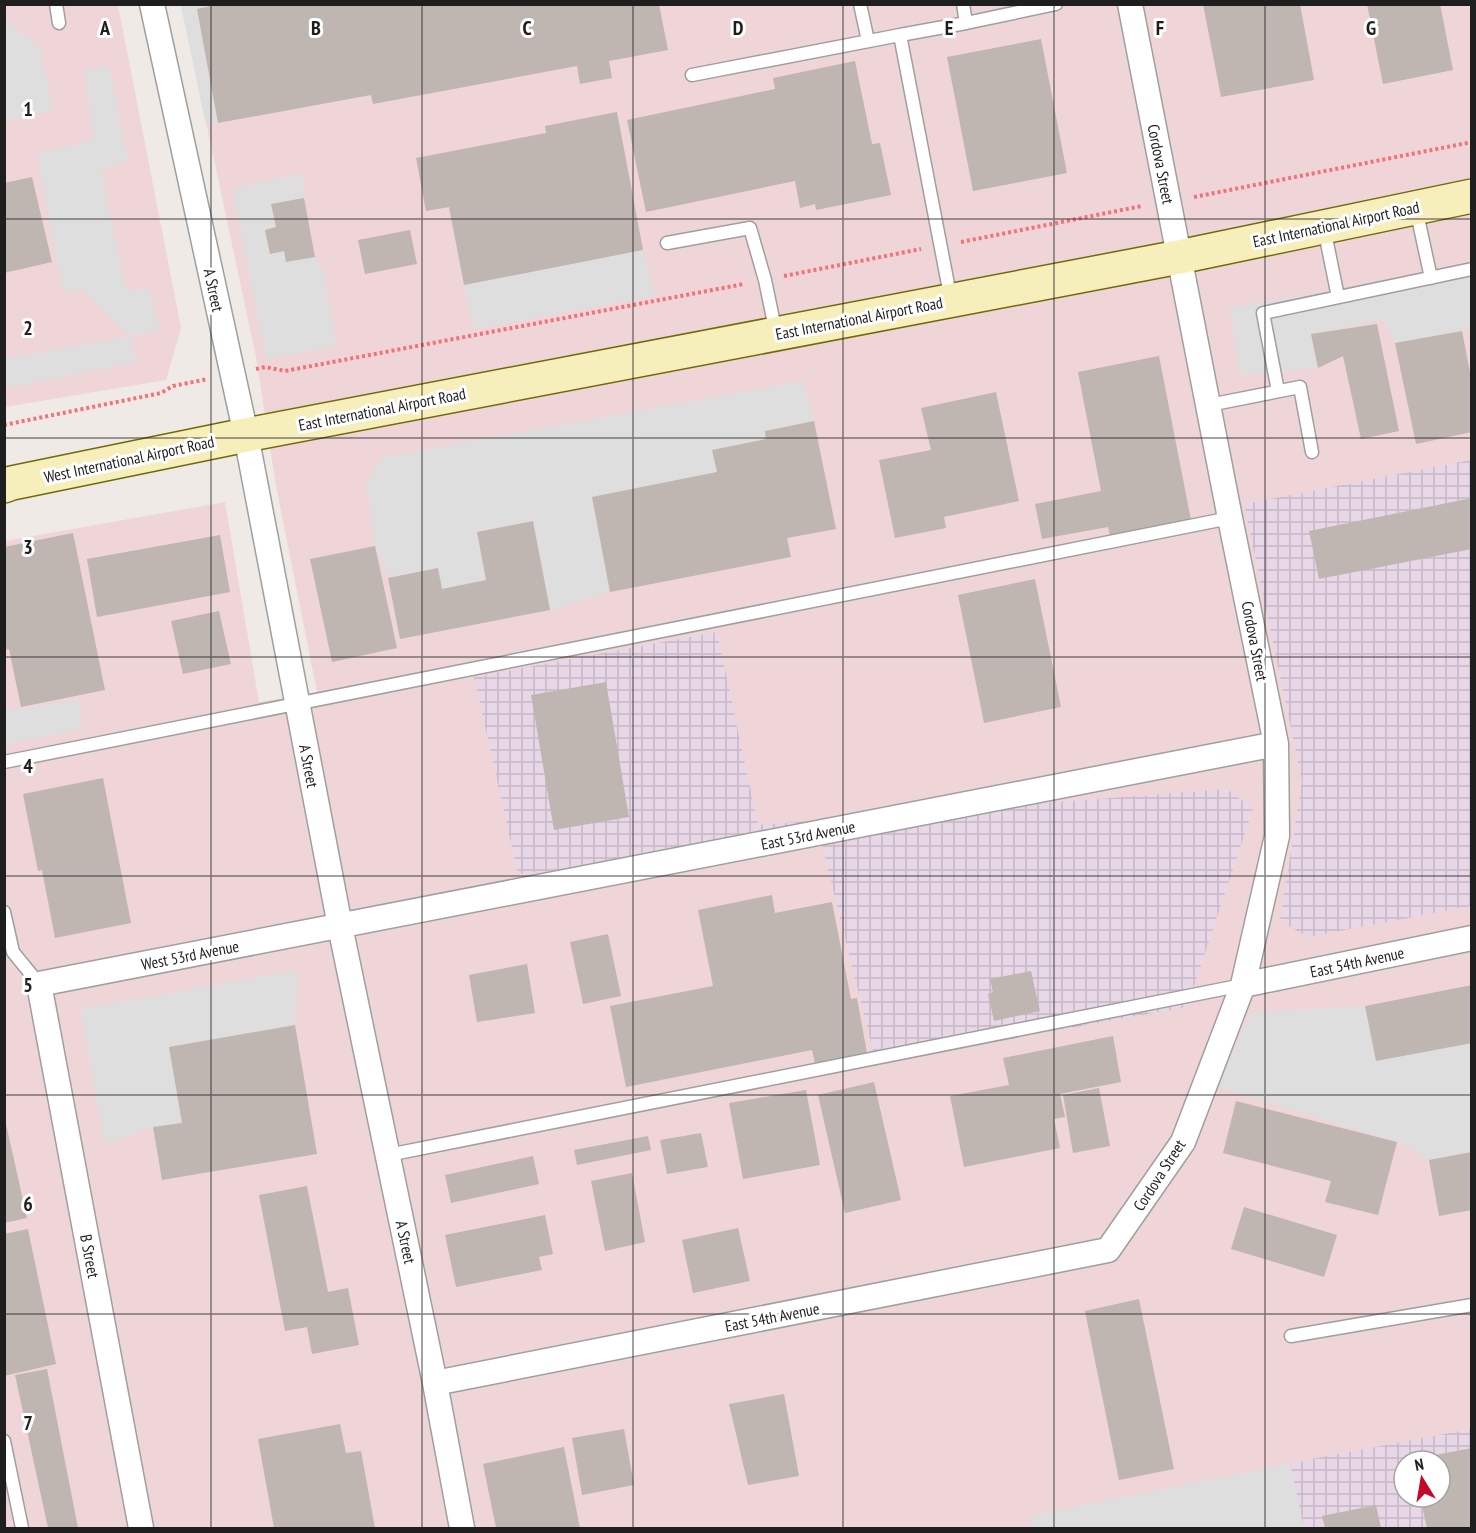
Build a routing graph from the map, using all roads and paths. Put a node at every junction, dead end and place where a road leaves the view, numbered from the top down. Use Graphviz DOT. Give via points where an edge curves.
graph roads {
  1 [pos="56,4"];
  2 [pos="152,4"];
  3 [pos="860,4"];
  4 [pos="963,4"];
  5 [pos="1056,4"];
  6 [pos="1130,4"];
  7 [pos="60,23"];
  8 [pos="966,23"];
  9 [pos="900,35"];
  10 [pos="868,41"];
  11 [pos="692,75"];
  12 [pos="1472,142"];
  13 [pos="1472,196"];
  14 [pos="1168,201"];
  15 [pos="1416,207"];
  16 [pos="1324,226"];
  17 [pos="667,243"];
  18 [pos="940,246"];
  19 [pos="1179,257"];
  20 [pos="1472,269"];
  21 [pos="1431,278"];
  22 [pos="765,280"];
  23 [pos="1338,297"];
  24 [pos="951,300"];
  25 [pos="776,334"];
  26 [pos="232,374"];
  27 [pos="1278,392"];
  28 [pos="1209,405"];
  29 [pos="4,424"];
  30 [pos="246,435"];
  31 [pos="1312,452"];
  32 [pos="7,484"];
  33 [pos="1230,518"];
  34 [pos="297,703"];
  35 [pos="1276,744"];
  36 [pos="4,762"];
  37 [pos="4,912"];
  38 [pos="340,926"];
  39 [pos="1472,938"];
  40 [pos="39,984"];
  41 [pos="1243,985"];
  42 [pos="388,1155"];
  43 [pos="1108,1250"];
  44 [pos="1472,1305"];
  45 [pos="1291,1336"];
  46 [pos="435,1383"];
  47 [pos="4,1441"];
  48 [pos="22,1528"];
  49 [pos="141,1528"];
  50 [pos="462,1528"];
  1 -- 7 [label="lane"];
  2 -- 26 [label="street, A Street"];
  3 -- 10 [label="lane"];
  4 -- 8 [label="lane"];
  5 -- 8 [label="lane"];
  6 -- 14 [label="street, Cordova Street"];
  8 -- 9 [label="lane"];
  9 -- 10 [label="lane"];
  9 -- 18 [label="lane"];
  10 -- 11 [label="lane"];
  12 -- 14 [label="path"];
  13 -- 15 [label="main road, East International Airport Road"];
  14 -- 18 [label="path"];
  14 -- 19 [label="street, Cordova Street"];
  15 -- 16 [label="main road, East International Airport Road"];
  15 -- 21 [label="lane"];
  16 -- 19 [label="main road, East International Airport Road"];
  16 -- 23 [label="lane"];
  17 -- 22 [label="lane" via="750,228"];
  18 -- 22 [label="path"];
  18 -- 24 [label="lane"];
  19 -- 24 [label="main road, East International Airport Road"];
  19 -- 28 [label="street, Cordova Street"];
  20 -- 21 [label="lane"];
  21 -- 23 [label="lane"];
  22 -- 25 [label="lane"];
  22 -- 26 [label="path" via="285,370 265,368"];
  23 -- 27 [label="lane" via="1263,312"];
  24 -- 25 [label="main road, East International Airport Road"];
  25 -- 30 [label="main road, East International Airport Road"];
  26 -- 29 [label="path" via="173,386 161,393"];
  26 -- 30 [label="street, A Street"];
  27 -- 28 [label="lane"];
  27 -- 31 [label="lane" via="1300,387"];
  28 -- 33 [label="street, Cordova Street"];
  30 -- 32 [label="main road, West International Airport Road"];
  30 -- 34 [label="street, A Street"];
  33 -- 34 [label="lane"];
  33 -- 35 [label="street, Cordova Street"];
  34 -- 36 [label="lane"];
  34 -- 38 [label="street, A Street"];
  35 -- 38 [label="street, East 53rd Avenue"];
  35 -- 41 [label="street, Cordova Street" via="1277,836"];
  37 -- 40 [label="lane" via="13,952"];
  38 -- 40 [label="street, West 53rd Avenue"];
  38 -- 42 [label="street, A Street"];
  39 -- 41 [label="street, East 54th Avenue"];
  40 -- 49 [label="street, B Street"];
  41 -- 42 [label="lane"];
  41 -- 43 [label="street, Cordova Street" via="1183,1142"];
  42 -- 46 [label="street, A Street"];
  43 -- 46 [label="street, East 54th Avenue"];
  44 -- 45 [label="lane"];
  46 -- 50 [label="street, A Street"];
  47 -- 48 [label="lane"];
}
